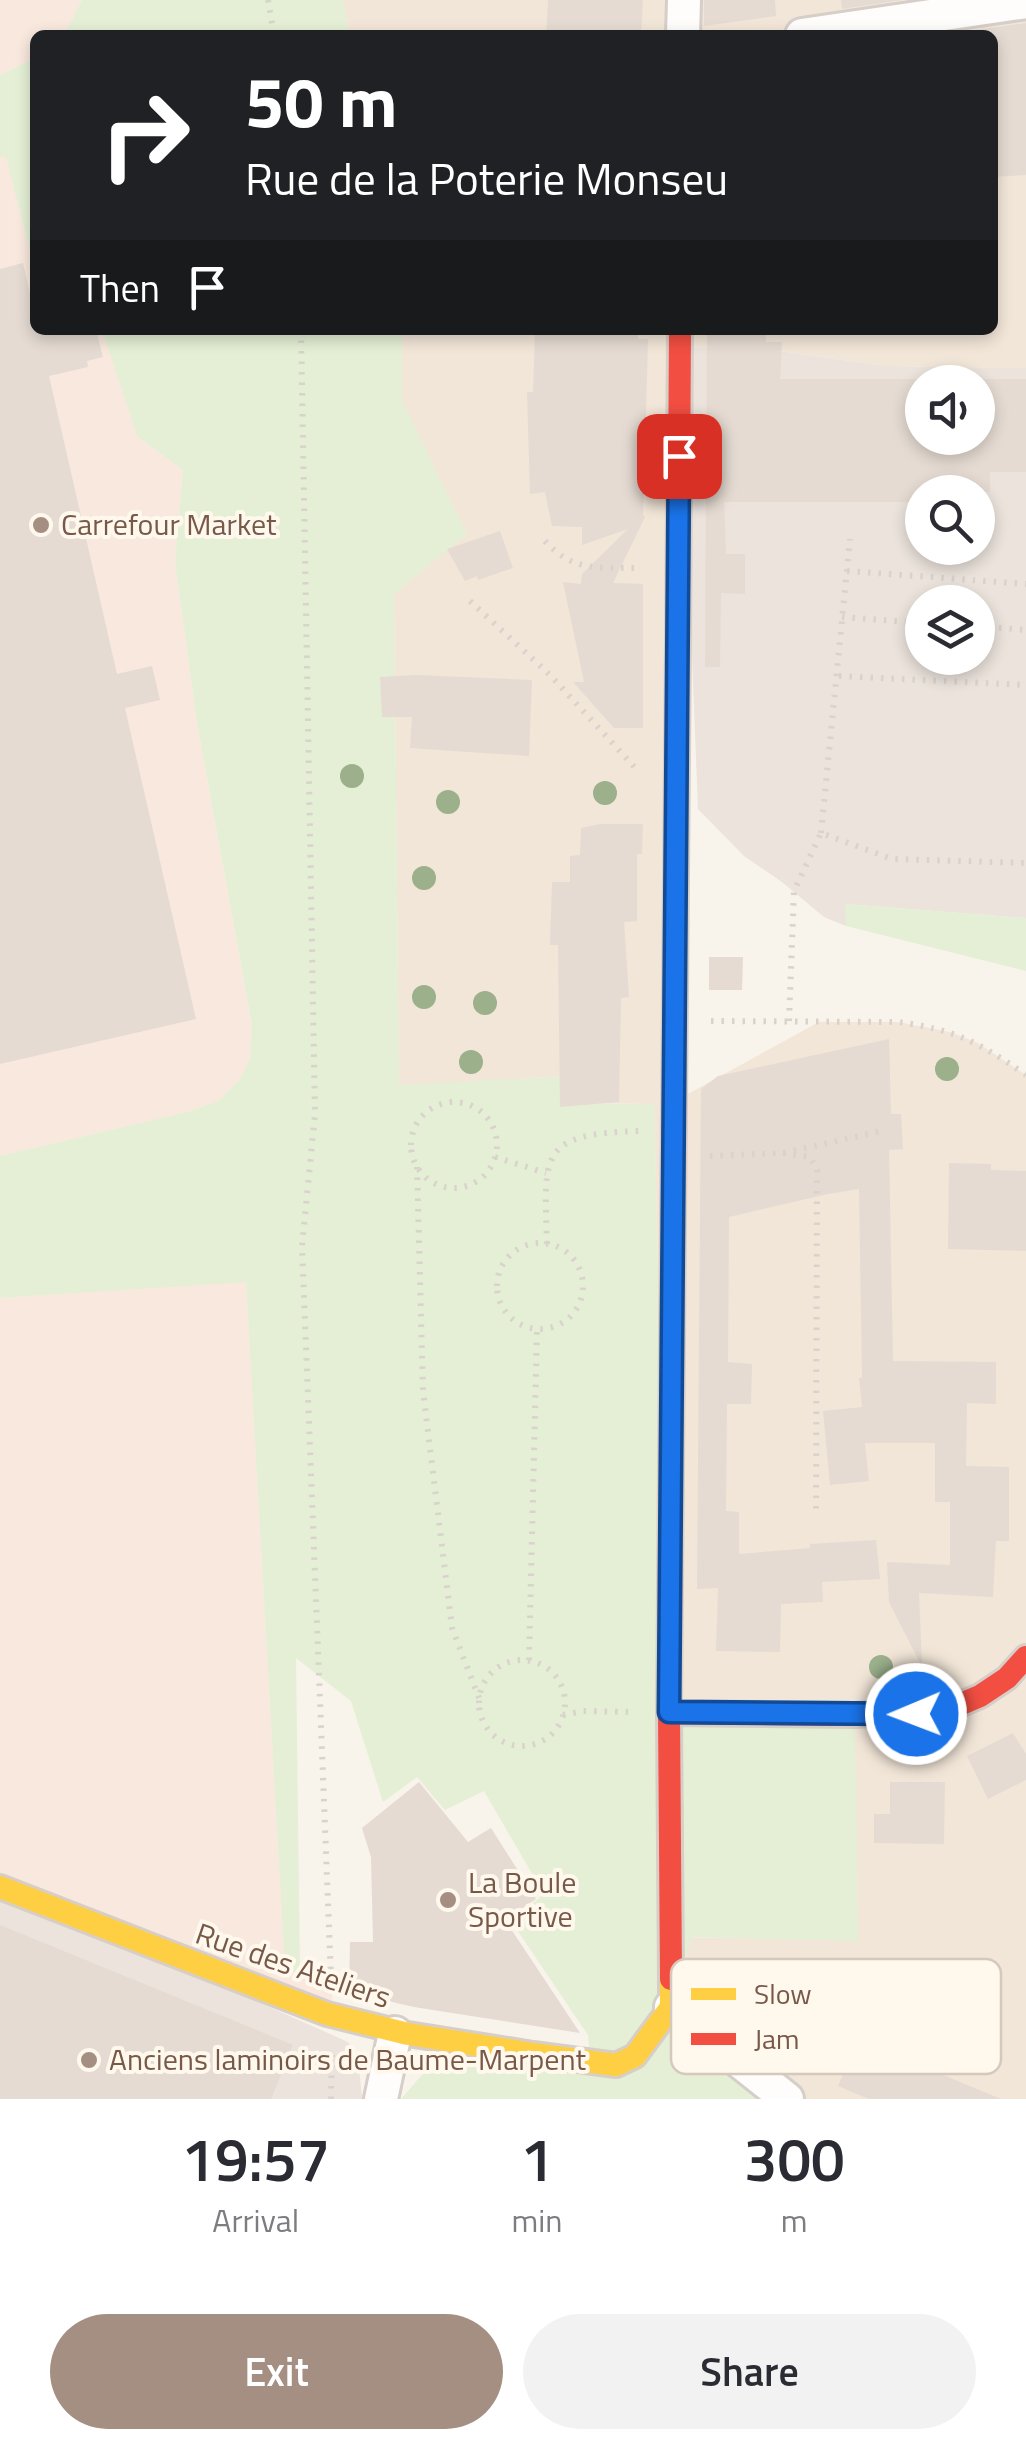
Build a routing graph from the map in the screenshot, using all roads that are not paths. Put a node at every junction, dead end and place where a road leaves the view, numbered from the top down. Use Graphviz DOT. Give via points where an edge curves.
graph roads {
  1 [pos="684,0"];
  2 [pos="1026,2"];
  3 [pos="683,30"];
  4 [pos="836,30"];
  5 [pos="680,335"];
  6 [pos="1026,1658"];
  7 [pos="669,1712"];
  8 [pos="0,1887"];
  9 [pos="671,2007"];
  10 [pos="396,2033"];
  11 [pos="755,2074"];
  12 [pos="381,2099"];
  13 [pos="787,2099"];
  1 -- 3 [label="street"];
  2 -- 4 [label="street"];
  5 -- 7 [label="street"];
  6 -- 7 [label="street" via="980,1696 947,1710"];
  7 -- 9 [label="street"];
  8 -- 10 [label="street, Rue des Ateliers" via="333,2018"];
  9 -- 10 [label="street, Rue des Ateliers" via="634,2056 616,2065"];
  10 -- 12 [label="street"];
  11 -- 13 [label="street"];
}
